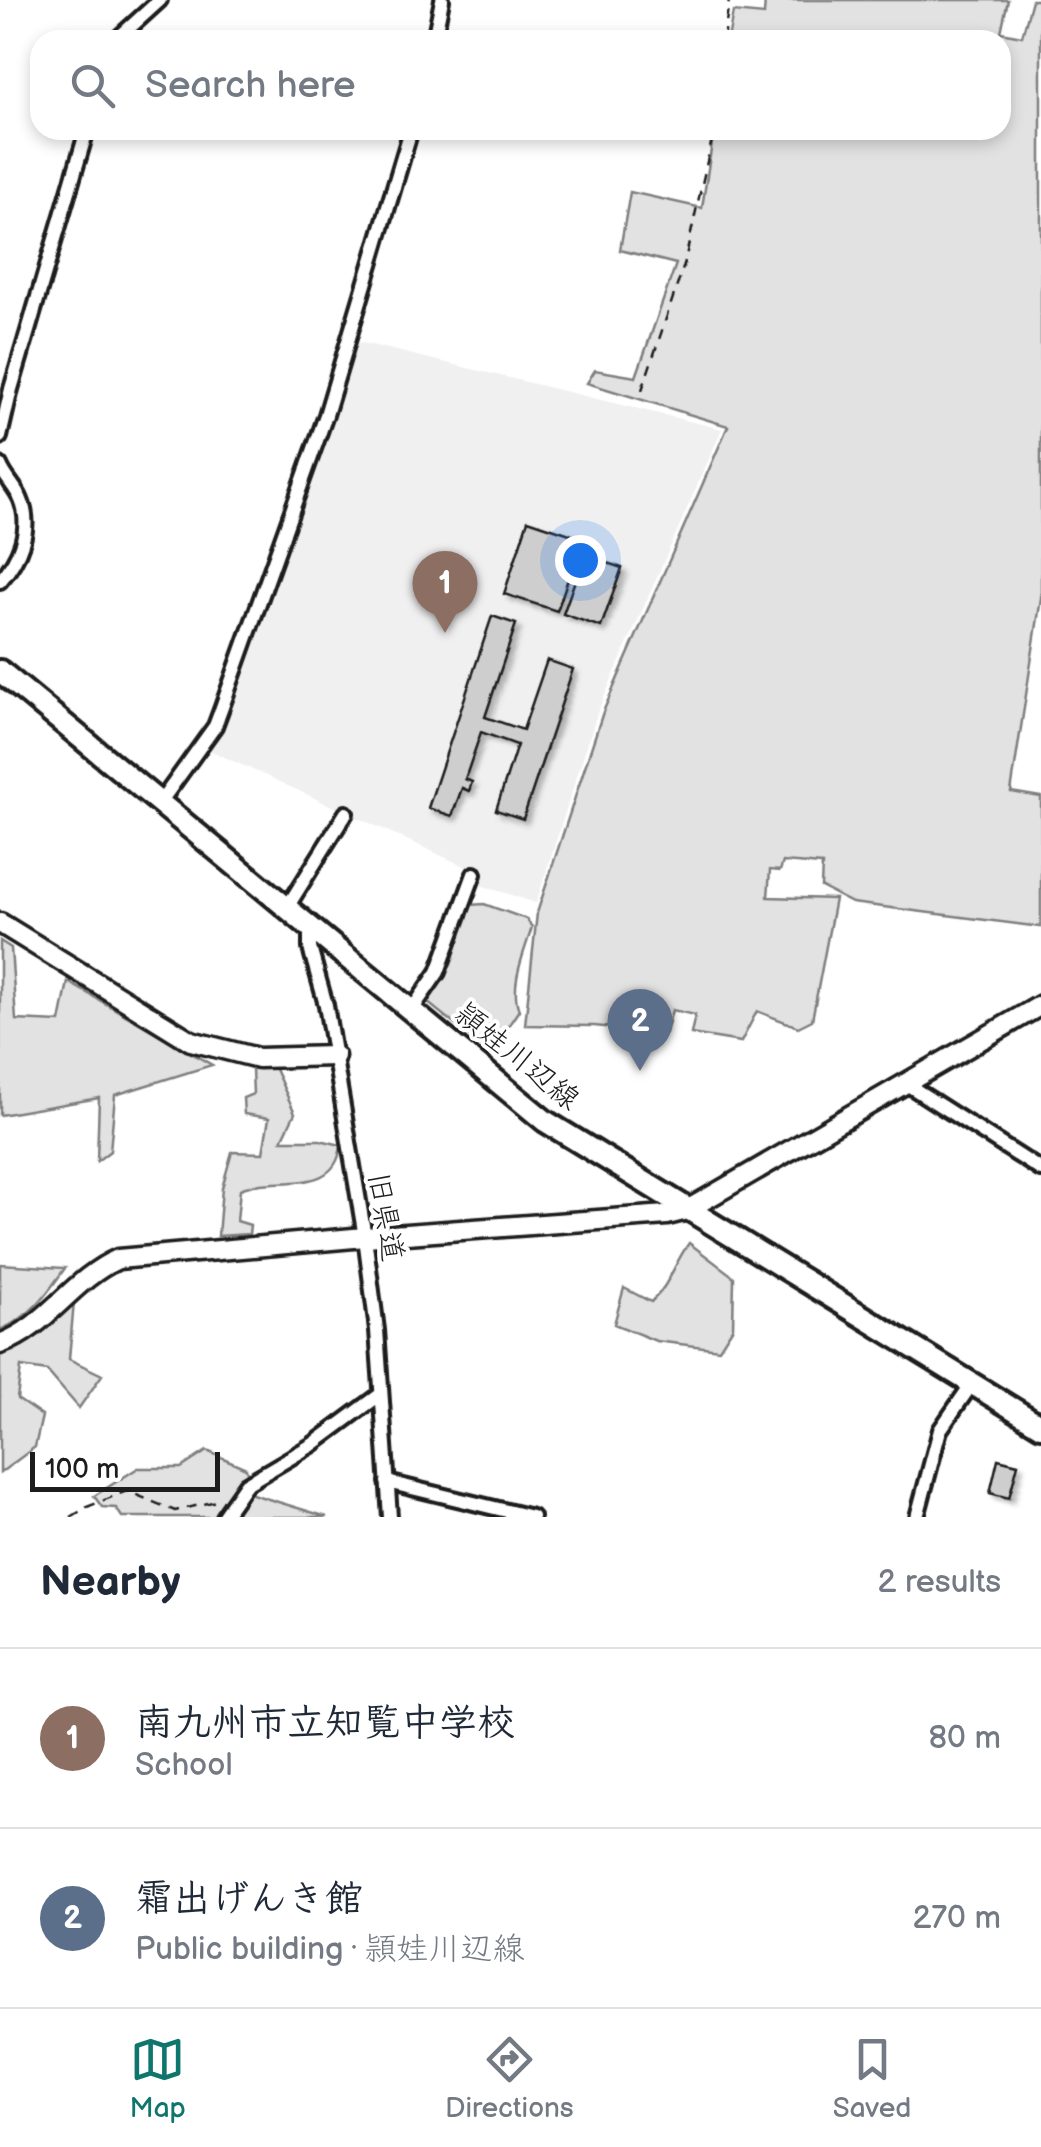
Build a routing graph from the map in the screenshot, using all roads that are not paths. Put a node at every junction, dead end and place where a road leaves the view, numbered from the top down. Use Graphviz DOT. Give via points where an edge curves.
graph roads {
  1 [pos="160,0"];
  2 [pos="442,0"];
  3 [pos="127,30"];
  4 [pos="436,30"];
  5 [pos="84,140"];
  6 [pos="408,140"];
  7 [pos="0,437"];
  8 [pos="0,466"];
  9 [pos="0,581"];
  10 [pos="0,671"];
  11 [pos="159,804"];
  12 [pos="346,813"];
  13 [pos="474,874"];
  14 [pos="286,909"];
  15 [pos="0,923"];
  16 [pos="310,928"];
  17 [pos="1041,1005"];
  18 [pos="412,1011"];
  19 [pos="335,1056"];
  20 [pos="908,1085"];
  21 [pos="1041,1170"];
  22 [pos="687,1210"];
  23 [pos="364,1237"];
  24 [pos="0,1344"];
  25 [pos="971,1385"];
  26 [pos="382,1394"];
  27 [pos="1041,1426"];
  28 [pos="388,1482"];
  29 [pos="223,1517"];
  30 [pos="390,1517"];
  31 [pos="532,1517"];
  32 [pos="917,1517"];
  1 -- 3 [label="street"];
  2 -- 4 [label="street"];
  5 -- 7 [label="street"];
  6 -- 11 [label="street" via="326,415 215,726"];
  8 -- 9 [label="street" via="26,516 22,545"];
  10 -- 11 [label="main road, 頴娃川辺線"];
  11 -- 14 [label="main road, 頴娃川辺線"];
  12 -- 14 [label="street"];
  13 -- 18 [label="street" via="438,972"];
  14 -- 16 [label="main road, 頴娃川辺線"];
  15 -- 19 [label="street" via="191,1040 258,1058"];
  16 -- 18 [label="main road, 頴娃川辺線"];
  16 -- 19 [label="street, 旧県道"];
  17 -- 20 [label="street"];
  18 -- 22 [label="main road, 頴娃川辺線" via="546,1121"];
  19 -- 23 [label="street, 旧県道"];
  20 -- 21 [label="street"];
  20 -- 22 [label="street"];
  22 -- 23 [label="street"];
  22 -- 25 [label="main road, 頴娃川辺線"];
  23 -- 24 [label="street" via="118,1259 86,1277 35,1325"];
  23 -- 26 [label="street, 旧県道"];
  25 -- 27 [label="main road, 頴娃川辺線"];
  25 -- 32 [label="street" via="940,1430"];
  26 -- 28 [label="street, 旧県道"];
  26 -- 29 [label="street" via="246,1484"];
  28 -- 30 [label="street, 旧県道"];
  28 -- 31 [label="street"];
}
